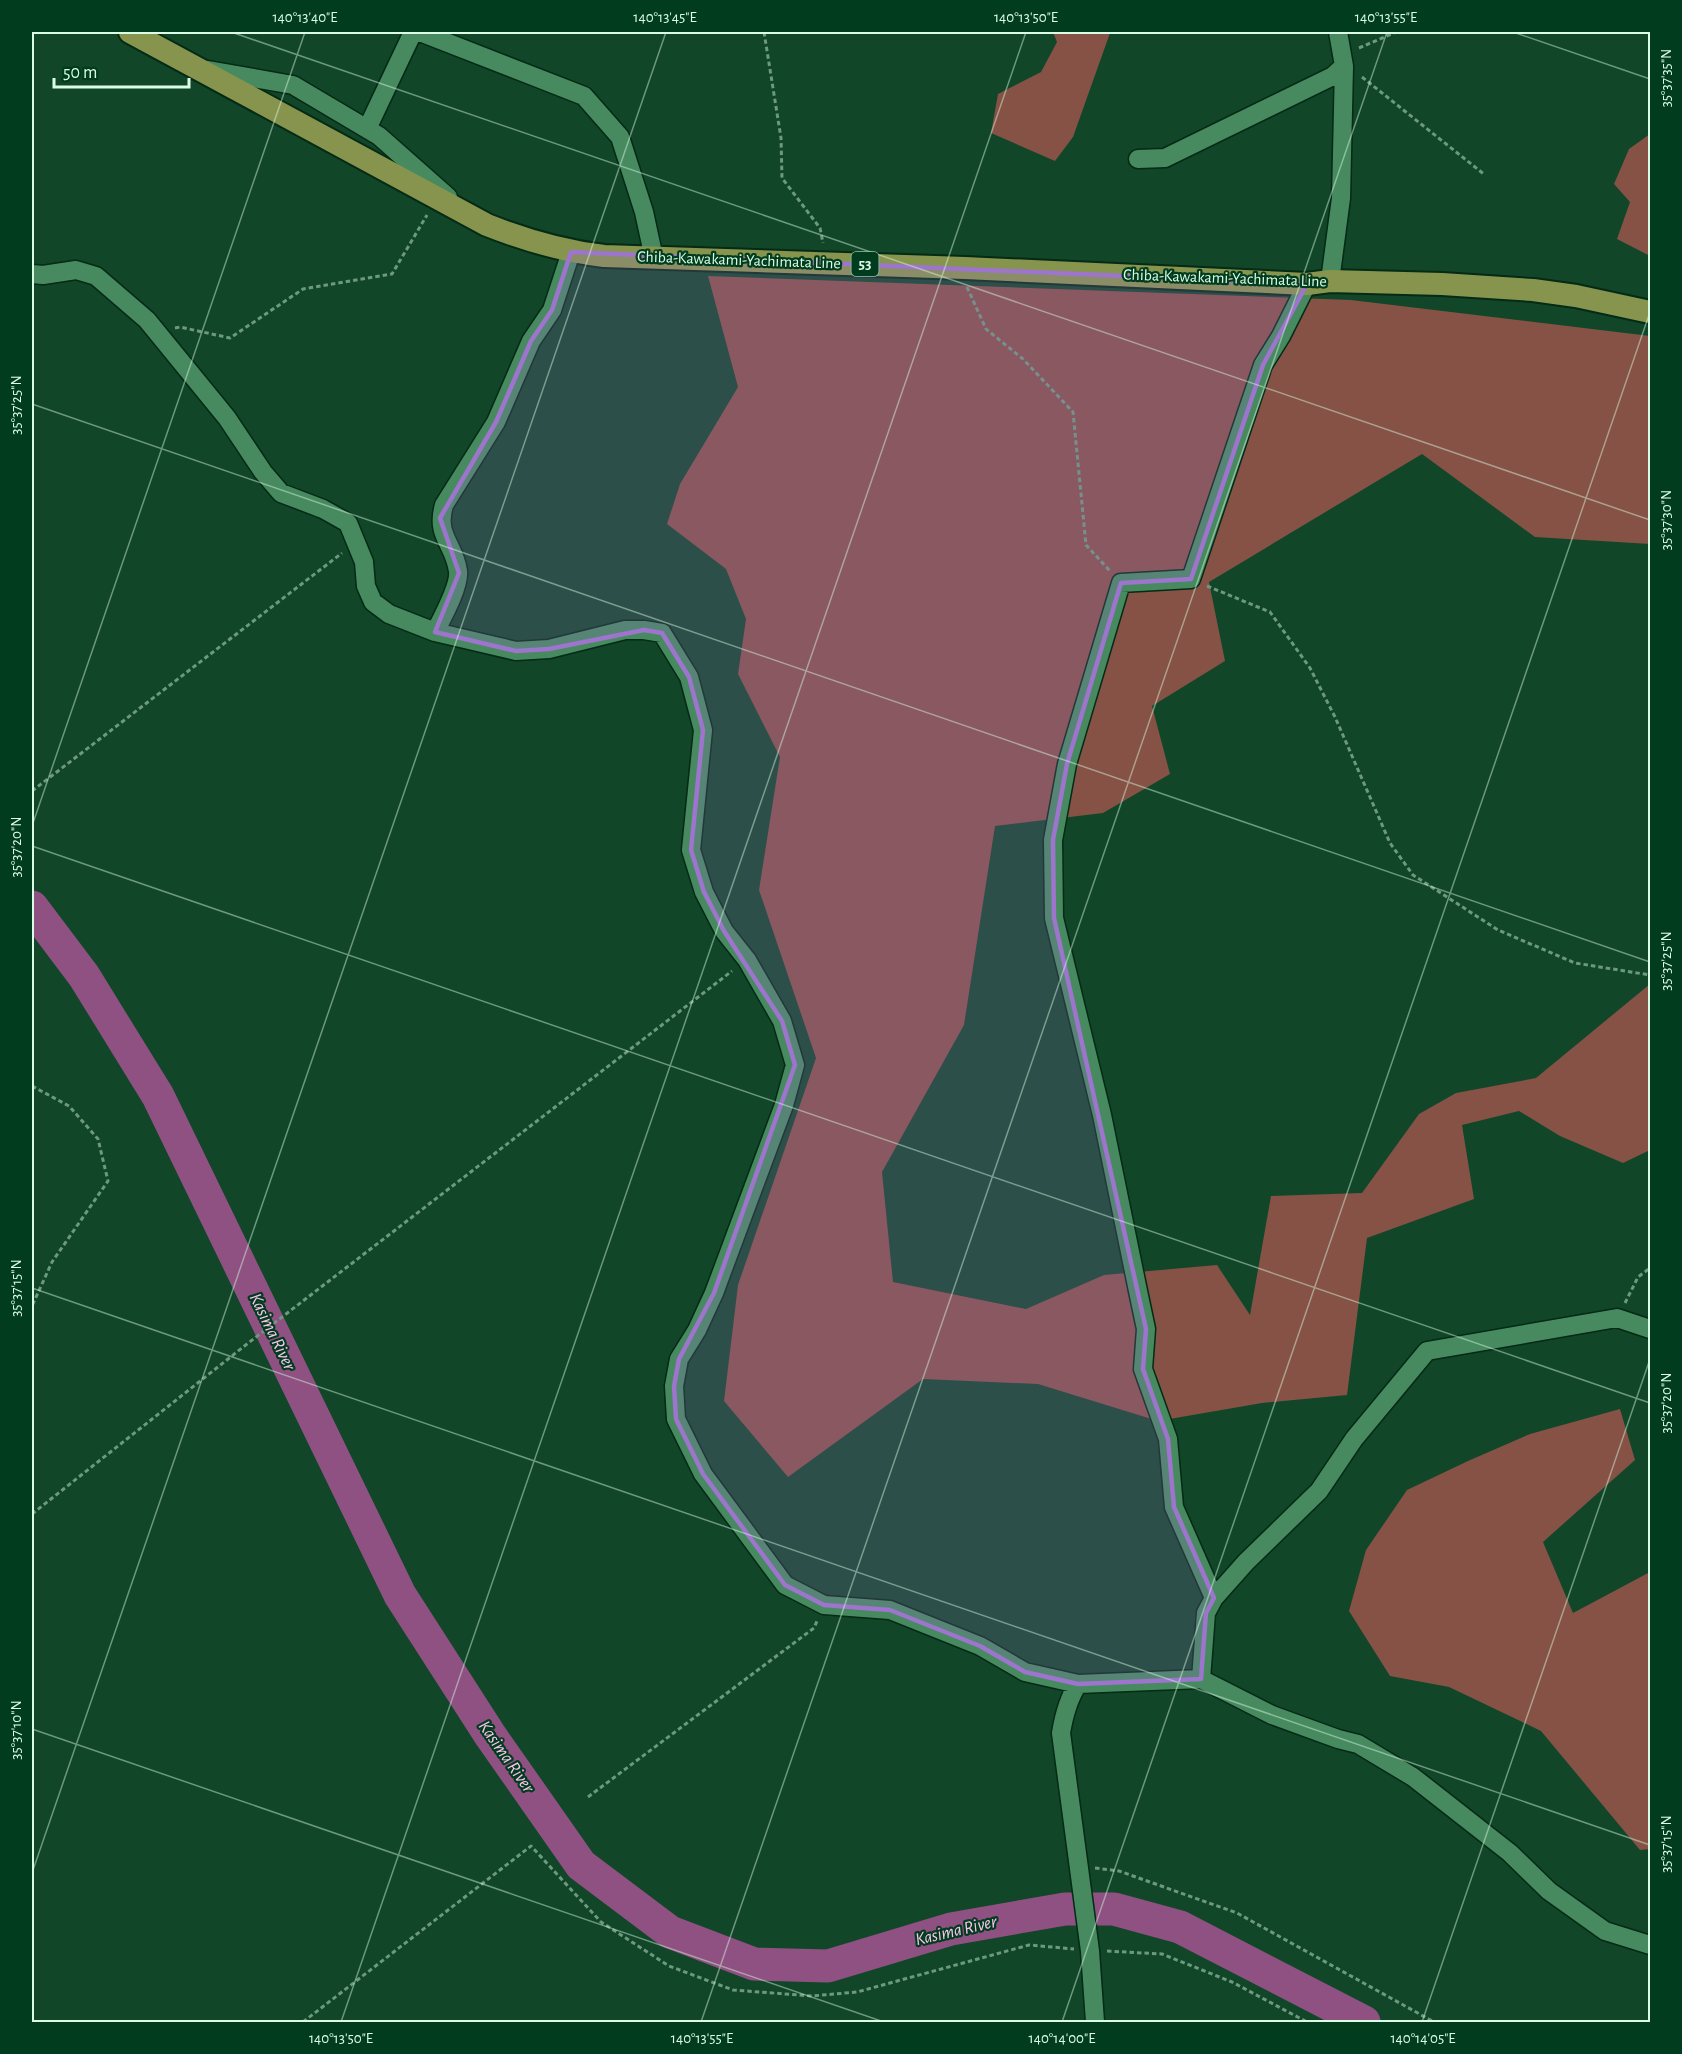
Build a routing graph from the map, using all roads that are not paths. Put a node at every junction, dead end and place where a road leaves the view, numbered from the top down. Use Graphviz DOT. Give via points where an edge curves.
graph roads {
  1 [pos="130,32"];
  2 [pos="413,32"];
  3 [pos="420,32"];
  4 [pos="1338,32"];
  5 [pos="1344,66"];
  6 [pos="196,67"];
  7 [pos="367,129"];
  8 [pos="1138,159"];
  9 [pos="465,213"];
  10 [pos="571,252"];
  11 [pos="654,258"];
  12 [pos="32,274"];
  13 [pos="1330,281"];
  14 [pos="1307,284"];
  15 [pos="1650,312"];
  16 [pos="435,632"];
  17 [pos="1650,1329"];
  18 [pos="1214,1598"];
  19 [pos="1201,1678"];
  20 [pos="1078,1684"];
  21 [pos="1650,1945"];
  22 [pos="1095,2022"];
  1 -- 6 [label="main road, Chiba-Kawakami-Yachimata Line / 53"];
  2 -- 7 [label="street"];
  3 -- 11 [label="street" via="584,96 620,137"];
  4 -- 5 [label="street"];
  5 -- 8 [label="street" via="1333,76 1165,158"];
  5 -- 13 [label="street" via="1341,198"];
  6 -- 7 [label="street" via="293,85"];
  6 -- 9 [label="main road, Chiba-Kawakami-Yachimata Line / 53"];
  7 -- 9 [label="street"];
  9 -- 10 [label="main road, Chiba-Kawakami-Yachimata Line / 53" via="516,237"];
  10 -- 11 [label="main road, Chiba-Kawakami-Yachimata Line / 53"];
  10 -- 16 [label="street" via="552,310 531,341 496,422 444,505 442,529 459,573 451,601"];
  11 -- 14 [label="main road, Chiba-Kawakami-Yachimata Line / 53"];
  12 -- 16 [label="street" via="76,270 96,276 147,320 227,418 281,493 348,523 364,562 366,586 373,602 388,614"];
  13 -- 14 [label="main road, Chiba-Kawakami-Yachimata Line / 53"];
  13 -- 15 [label="main road, Chiba-Kawakami-Yachimata Line / 53" via="1533,290"];
  14 -- 18 [label="street" via="1263,365 1191,579 1121,583 1067,764 1053,840 1054,918 1102,1115 1146,1329 1143,1369 1168,1440 1174,1507"];
  16 -- 20 [label="street" via="516,651 549,649 625,630 662,633 689,677 703,730 691,850 704,892 724,931 747,960 782,1021 795,1065 784,1105 714,1293 679,1359 674,1386 676,1419 704,1474 785,1585 824,1605 890,1610 980,1646 1025,1672"];
  17 -- 18 [label="street" via="1617,1318 1427,1351 1354,1439 1319,1491"];
  18 -- 19 [label="street" via="1206,1612"];
  19 -- 20 [label="street"];
  19 -- 21 [label="street" via="1272,1715 1358,1744 1413,1777 1510,1853 1549,1891 1605,1931"];
  20 -- 22 [label="street" via="1060,1733 1090,1951"];
}
